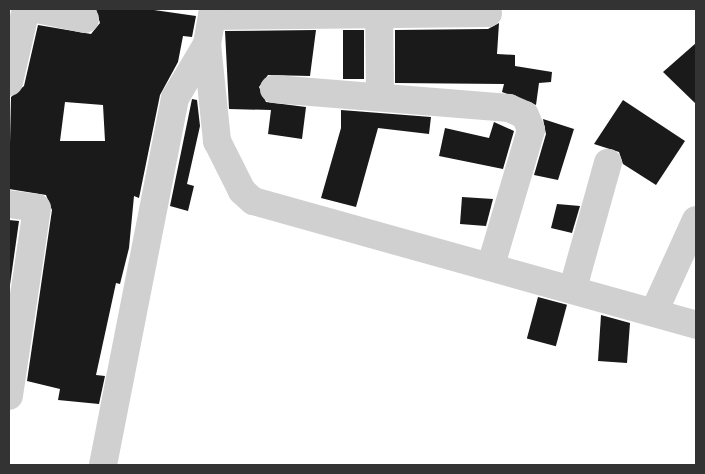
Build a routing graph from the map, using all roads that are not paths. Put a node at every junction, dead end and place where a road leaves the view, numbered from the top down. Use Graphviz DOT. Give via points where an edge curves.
graph roads {
  1 [pos="26,9"];
  2 [pos="37,9"];
  3 [pos="379,10"];
  4 [pos="213,12"];
  5 [pos="488,13"];
  6 [pos="85,19"];
  7 [pos="207,44"];
  8 [pos="9,82"];
  9 [pos="274,89"];
  10 [pos="380,95"];
  11 [pos="608,162"];
  12 [pos="9,204"];
  13 [pos="696,220"];
  14 [pos="491,265"];
  15 [pos="573,288"];
  16 [pos="654,312"];
  17 [pos="696,325"];
  18 [pos="9,396"];
  19 [pos="103,465"];
  1 -- 8 [label="street"];
  2 -- 6 [label="street"];
  3 -- 4 [label="street"];
  3 -- 5 [label="street"];
  3 -- 10 [label="street"];
  4 -- 7 [label="street"];
  7 -- 14 [label="street" via="217,141 242,191 253,201"];
  7 -- 19 [label="street" via="175,98"];
  9 -- 10 [label="street"];
  10 -- 14 [label="street" via="509,108 525,115 531,130"];
  11 -- 15 [label="street"];
  12 -- 18 [label="street" via="37,208"];
  13 -- 16 [label="street"];
  14 -- 15 [label="street"];
  15 -- 16 [label="street"];
  16 -- 17 [label="street"];
}
